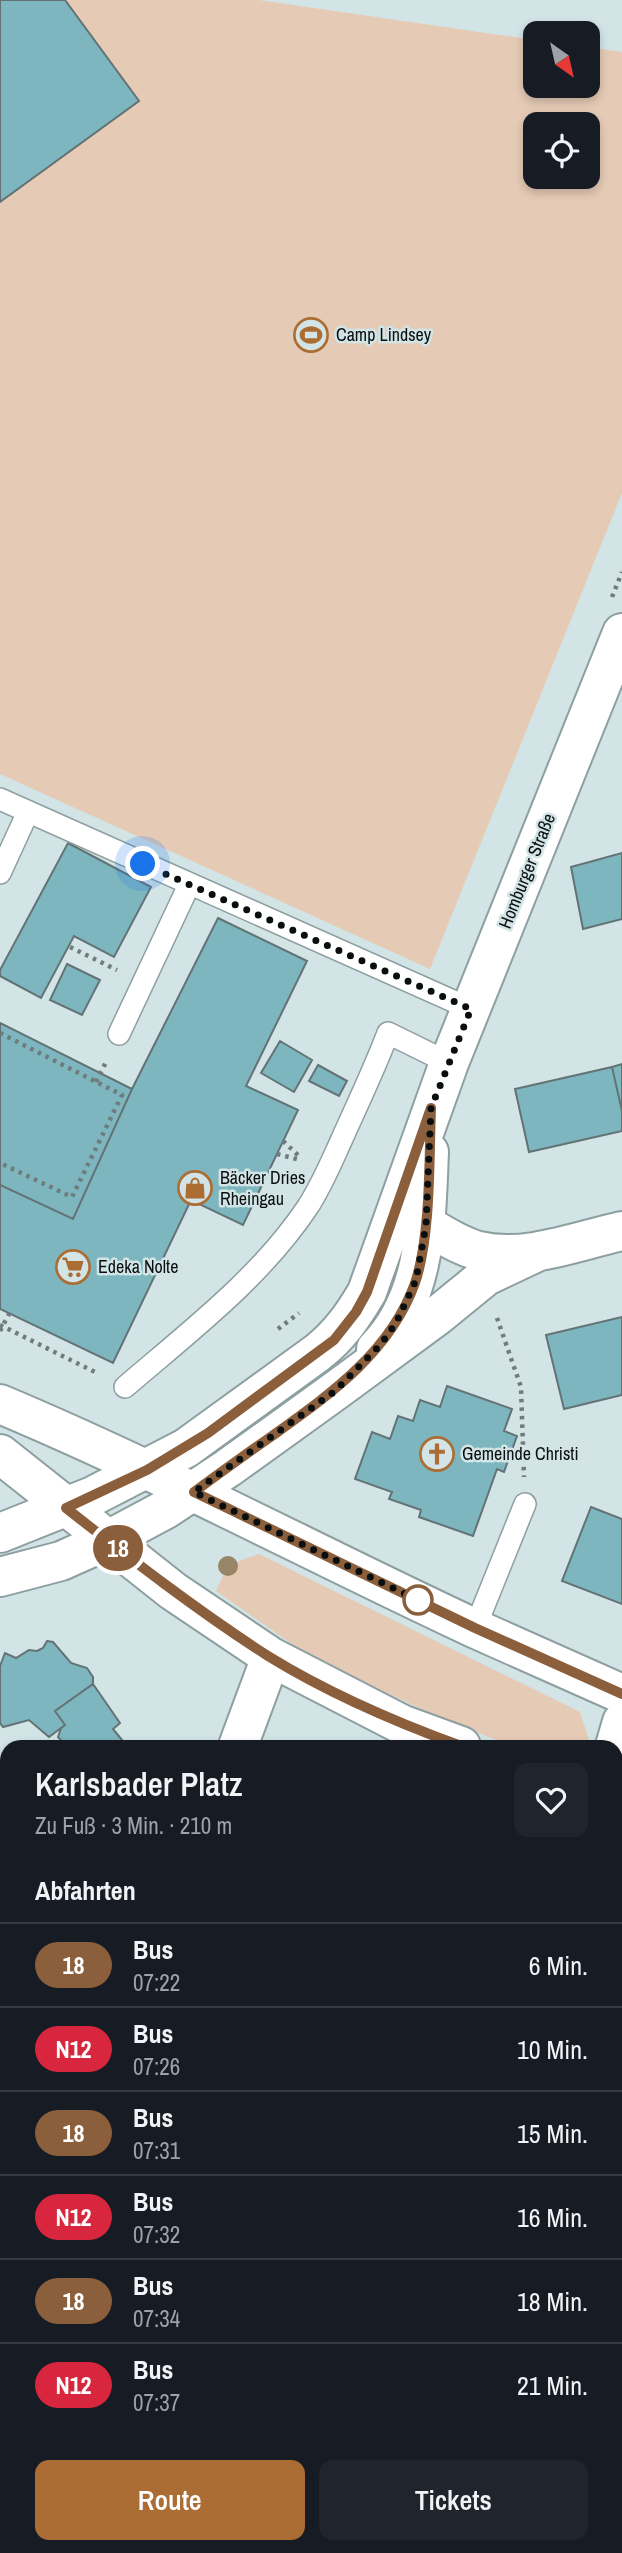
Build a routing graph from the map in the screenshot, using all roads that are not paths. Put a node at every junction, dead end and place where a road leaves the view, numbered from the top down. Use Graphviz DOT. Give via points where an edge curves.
graph roads {
  1 [pos="622,633"];
  2 [pos="0,799"];
  3 [pos="28,812"];
  4 [pos="0,873"];
  5 [pos="189,885"];
  6 [pos="471,1009"];
  7 [pos="119,1034"];
  8 [pos="449,1063"];
  9 [pos="431,1108"];
  10 [pos="426,1225"];
  11 [pos="622,1231"];
  12 [pos="539,1251"];
  13 [pos="125,1387"];
  14 [pos="335,1391"];
  15 [pos="0,1404"];
  16 [pos="0,1454"];
  17 [pos="147,1470"];
  18 [pos="194,1492"];
  19 [pos="525,1504"];
  20 [pos="66,1508"];
  21 [pos="0,1533"];
  22 [pos="108,1541"];
  23 [pos="0,1577"];
  24 [pos="475,1628"];
  25 [pos="271,1657"];
  26 [pos="622,1694"];
  27 [pos="622,1722"];
  28 [pos="240,1740"];
  29 [pos="445,1740"];
  30 [pos="617,1740"];
  1 -- 6 [label="street, Homburger Straße"];
  2 -- 3 [label="lane"];
  3 -- 4 [label="lane"];
  3 -- 5 [label="lane"];
  5 -- 6 [label="lane"];
  5 -- 7 [label="lane"];
  6 -- 8 [label="street, Homburger Straße"];
  8 -- 9 [label="street, Homburger Straße"];
  8 -- 13 [label="lane" via="388,1033 309,1206 256,1270"];
  9 -- 10 [label="street, Homburger Straße"];
  9 -- 17 [label="street, Homburger Straße" via="356,1312 317,1353 208,1433"];
  10 -- 12 [label="street" via="478,1251"];
  10 -- 14 [label="street, Homburger Straße" via="416,1280 396,1323"];
  11 -- 12 [label="street"];
  12 -- 14 [label="street" via="486,1276"];
  14 -- 18 [label="street"];
  15 -- 17 [label="street"];
  16 -- 20 [label="street"];
  17 -- 18 [label="street"];
  17 -- 20 [label="street, Homburger Straße"];
  18 -- 22 [label="street"];
  18 -- 24 [label="street"];
  19 -- 24 [label="lane"];
  20 -- 21 [label="street, Homburger Straße"];
  20 -- 22 [label="street"];
  22 -- 23 [label="street" via="61,1561"];
  22 -- 25 [label="street"];
  24 -- 26 [label="street"];
  25 -- 28 [label="street"];
  25 -- 29 [label="street" via="401,1724"];
  27 -- 30 [label="street"];
}
